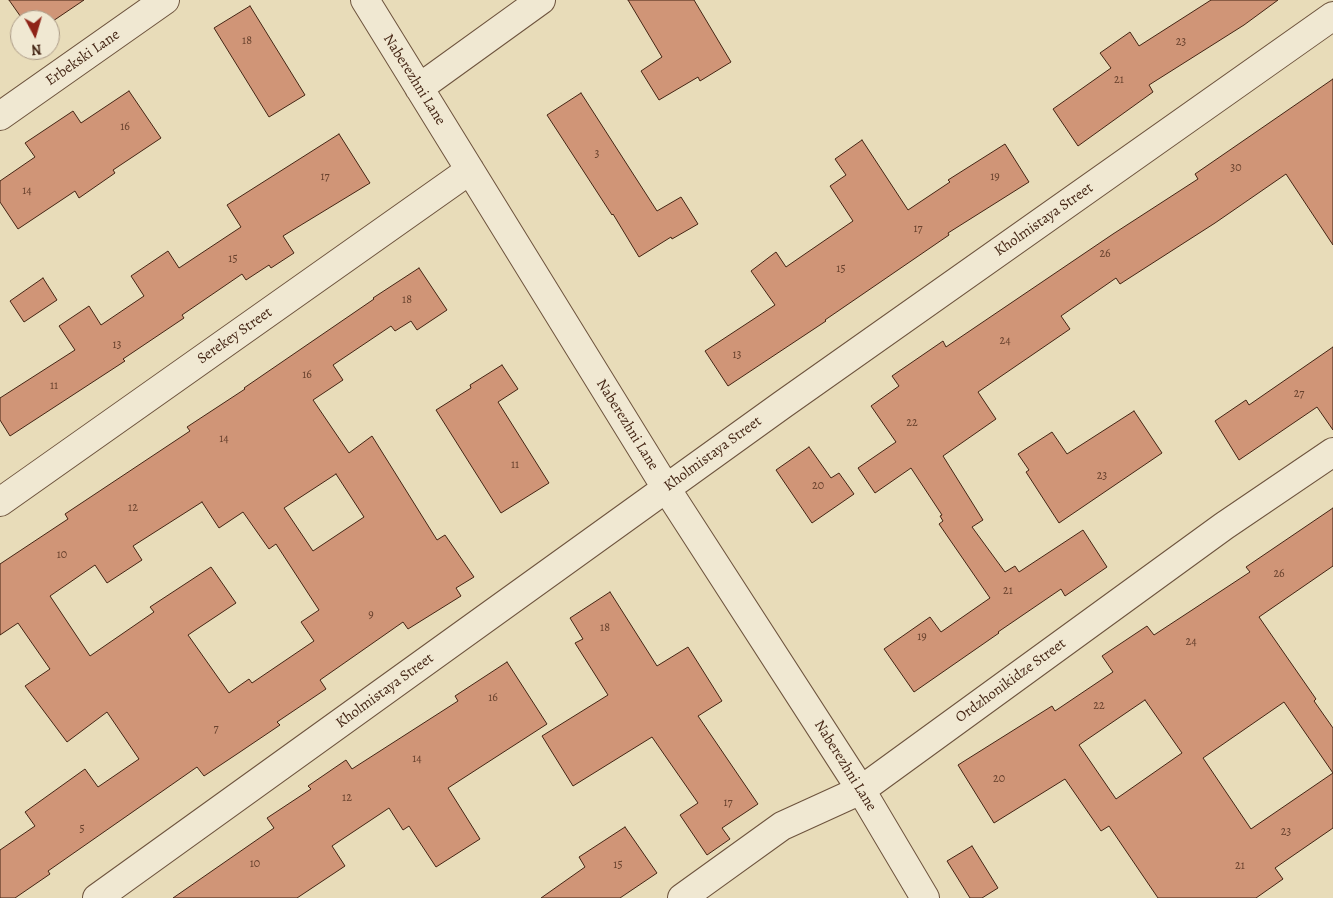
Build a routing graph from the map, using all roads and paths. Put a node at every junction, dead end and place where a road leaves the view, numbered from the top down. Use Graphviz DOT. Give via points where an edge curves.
graph roads {
  1 [pos="165,0"];
  2 [pos="364,0"];
  3 [pos="541,0"];
  4 [pos="1333,16"];
  5 [pos="419,88"];
  6 [pos="0,116"];
  7 [pos="470,170"];
  8 [pos="1333,452"];
  9 [pos="666,488"];
  10 [pos="0,502"];
  11 [pos="861,790"];
  12 [pos="97,898"];
  13 [pos="682,898"];
  14 [pos="925,898"];
  1 -- 6 [label="street, Erbekski Lane"];
  2 -- 5 [label="street, Naberezhni Lane"];
  3 -- 5 [label="street"];
  4 -- 9 [label="street, Kholmistaya Street"];
  5 -- 7 [label="street, Naberezhni Lane"];
  7 -- 9 [label="street, Naberezhni Lane"];
  7 -- 10 [label="street, Serekey Street"];
  8 -- 11 [label="street, Ordzhonikidze Street" via="1224,526"];
  9 -- 11 [label="street, Naberezhni Lane"];
  9 -- 12 [label="street, Kholmistaya Street"];
  11 -- 13 [label="street, Ordzhonikidze Street" via="782,826"];
  11 -- 14 [label="street, Naberezhni Lane"];
}
